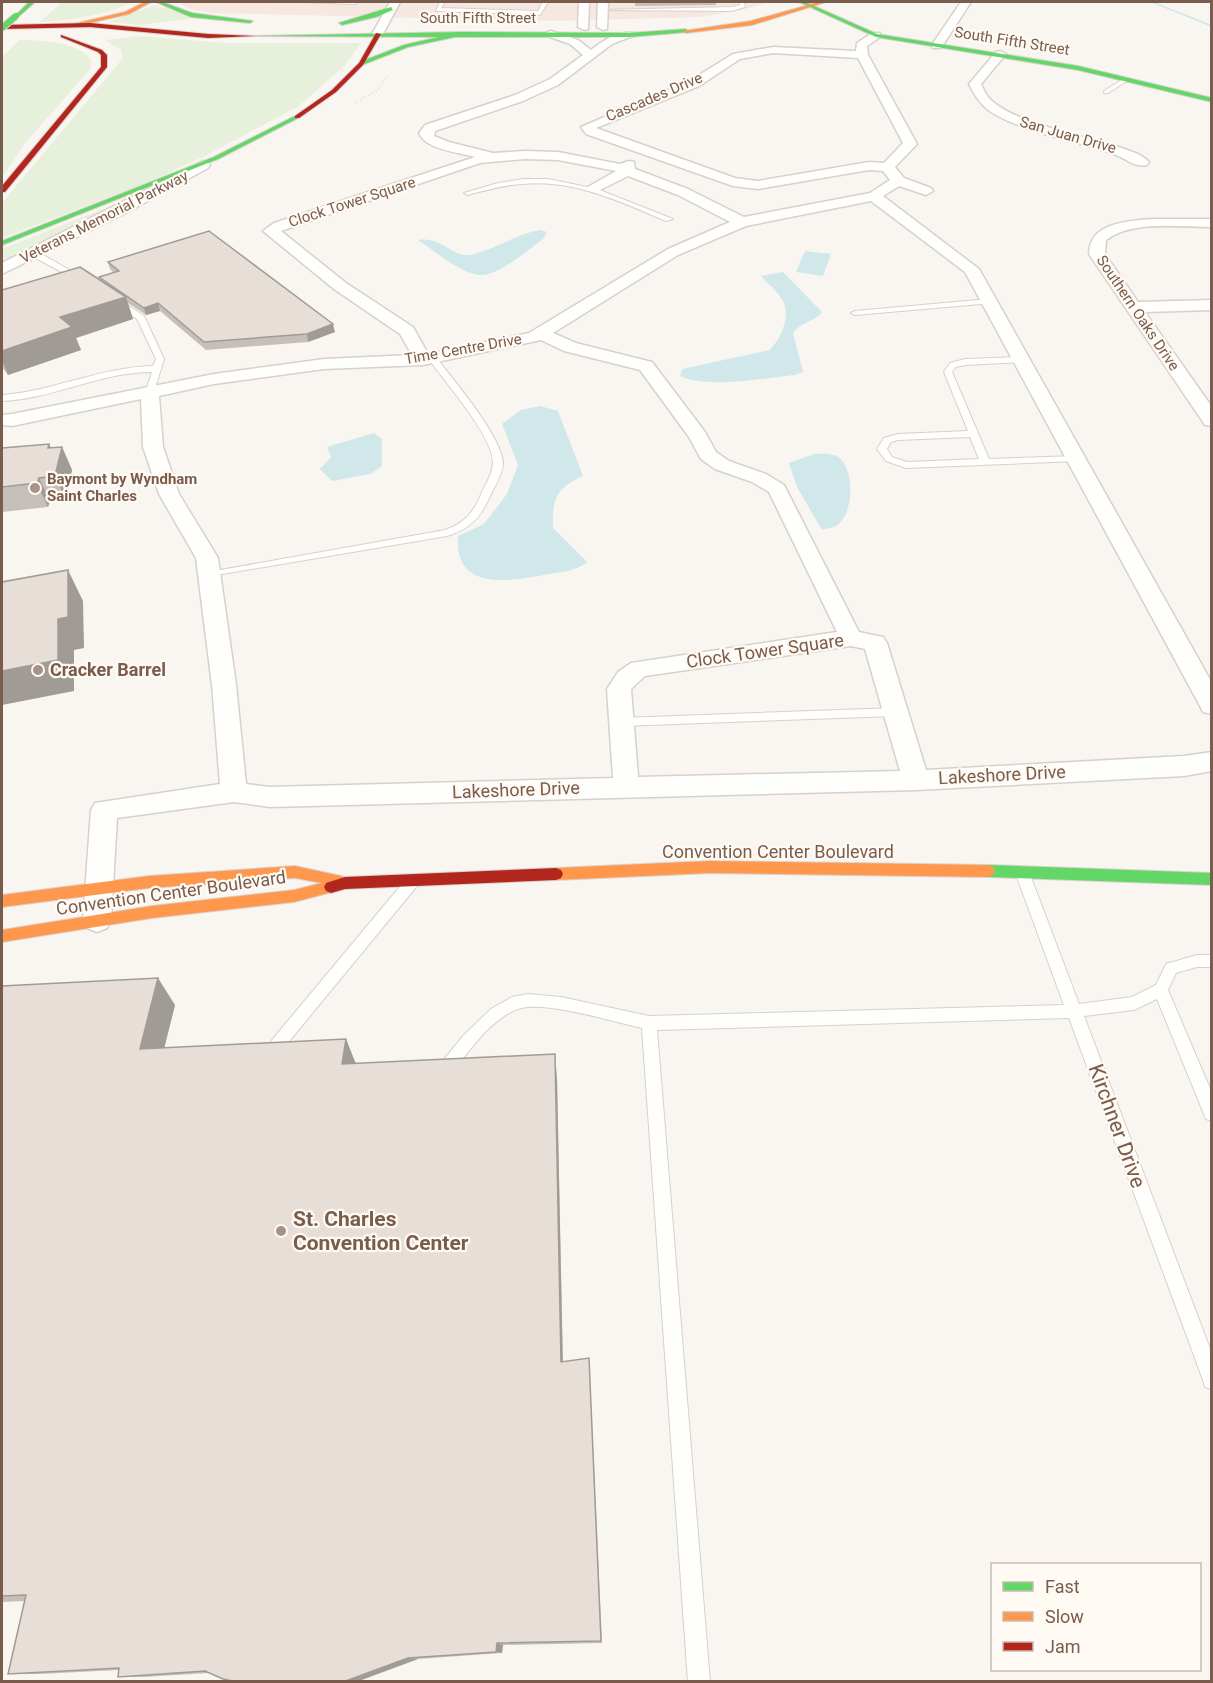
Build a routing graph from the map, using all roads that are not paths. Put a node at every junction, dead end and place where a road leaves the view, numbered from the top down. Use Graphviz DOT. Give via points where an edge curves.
graph roads {
  1 [pos="32,2"];
  2 [pos="148,2"];
  3 [pos="159,2"];
  4 [pos="305,2"];
  5 [pos="356,2"];
  6 [pos="442,2"];
  7 [pos="545,2"];
  8 [pos="584,2"];
  9 [pos="622,2"];
  10 [pos="742,2"];
  11 [pos="795,2"];
  12 [pos="966,2"];
  13 [pos="812,3"];
  14 [pos="393,5"];
  15 [pos="603,6"];
  16 [pos="622,10"];
  17 [pos="249,21"];
  18 [pos="748,23"];
  19 [pos="332,24"];
  20 [pos="584,27"];
  21 [pos="603,27"];
  22 [pos="854,27"];
  23 [pos="2,28"];
  24 [pos="141,29"];
  25 [pos="380,29"];
  26 [pos="68,30"];
  27 [pos="462,34"];
  28 [pos="551,34"];
  29 [pos="2,35"];
  30 [pos="629,35"];
  31 [pos="876,35"];
  32 [pos="937,46"];
  33 [pos="589,54"];
  34 [pos="1000,54"];
  35 [pos="862,55"];
  36 [pos="362,63"];
  37 [pos="1126,79"];
  38 [pos="1106,92"];
  39 [pos="1212,100"];
  40 [pos="654,154"];
  41 [pos="490,157"];
  42 [pos="1142,162"];
  43 [pos="206,163"];
  44 [pos="887,167"];
  45 [pos="623,173"];
  46 [pos="898,181"];
  47 [pos="593,188"];
  48 [pos="2,190"];
  49 [pos="926,191"];
  50 [pos="468,193"];
  51 [pos="874,196"];
  52 [pos="669,219"];
  53 [pos="1212,223"];
  54 [pos="737,224"];
  55 [pos="2,243"];
  56 [pos="35,254"];
  57 [pos="2,269"];
  58 [pos="92,286"];
  59 [pos="112,298"];
  60 [pos="989,301"];
  61 [pos="1212,305"];
  62 [pos="1133,307"];
  63 [pos="855,313"];
  64 [pos="540,333"];
  65 [pos="428,359"];
  66 [pos="1022,360"];
  67 [pos="157,369"];
  68 [pos="150,393"];
  69 [pos="2,398"];
  70 [pos="2,420"];
  71 [pos="1212,421"];
  72 [pos="973,434"];
  73 [pos="1076,459"];
  74 [pos="985,462"];
  75 [pos="209,575"];
  76 [pos="851,638"];
  77 [pos="1212,706"];
  78 [pos="896,712"];
  79 [pos="621,722"];
  80 [pos="1212,761"];
  81 [pos="916,780"];
  82 [pos="626,786"];
  83 [pos="234,792"];
  84 [pos="1022,872"];
  85 [pos="1212,879"];
  86 [pos="413,880"];
  87 [pos="345,883"];
  88 [pos="100,887"];
  89 [pos="2,902"];
  90 [pos="97,920"];
  91 [pos="2,937"];
  92 [pos="1212,961"];
  93 [pos="1161,990"];
  94 [pos="1074,1011"];
  95 [pos="649,1023"];
  96 [pos="277,1045"];
  97 [pos="445,1068"];
  98 [pos="1212,1114"];
  99 [pos="1212,1380"];
  100 [pos="699,1682"];
  1 -- 23 [label="main road, bridge"];
  2 -- 26 [label="main road" via="127,13"];
  3 -- 17 [label="main road" via="175,10"];
  4 -- 5 [label="lane"];
  6 -- 7 [label="lane" via="438,10 540,13"];
  8 -- 20 [label="street"];
  9 -- 16 [label="lane"];
  10 -- 16 [label="lane" via="743,6 732,9"];
  11 -- 21 [label="main road, South Fifth Street" via="730,18"];
  12 -- 32 [label="street"];
  13 -- 18 [label="main road, South Fifth Street" via="795,13"];
  13 -- 22 [label="main road, South Fifth Street"];
  14 -- 19 [label="main road" via="358,20"];
  14 -- 25 [label="street"];
  15 -- 16 [label="lane"];
  15 -- 21 [label="street"];
  17 -- 19 [label="main road, South Fifth Street"];
  17 -- 24 [label="main road, South Fifth Street"];
  18 -- 22 [label="main road" via="806,20"];
  18 -- 30 [label="main road, South Fifth Street"];
  19 -- 25 [label="main road, South Fifth Street"];
  20 -- 21 [label="main road, South Fifth Street"];
  20 -- 25 [label="main road, South Fifth Street"];
  21 -- 28 [label="main road"];
  22 -- 31 [label="main road, South Fifth Street"];
  23 -- 26 [label="main road, South Fifth Street"];
  24 -- 25 [label="main road, South Fifth Street" via="208,36"];
  24 -- 26 [label="main road, South Fifth Street"];
  25 -- 27 [label="main road, South Fifth Street"];
  25 -- 36 [label="main road"];
  26 -- 29 [label="main road, South Fifth Street"];
  26 -- 48 [label="main road" via="104,55 104,67"];
  27 -- 28 [label="main road, South Fifth Street"];
  27 -- 36 [label="main road" via="406,46"];
  28 -- 30 [label="main road, South Fifth Street"];
  28 -- 33 [label="street" via="574,42"];
  30 -- 33 [label="street"];
  31 -- 32 [label="main road, South Fifth Street"];
  31 -- 35 [label="street" via="861,45"];
  32 -- 34 [label="main road, South Fifth Street"];
  33 -- 41 [label="street" via="554,82 430,128 426,134 444,145"];
  34 -- 37 [label="main road, South Fifth Street"];
  34 -- 42 [label="street, San Juan Drive" via="975,84 976,93 988,106 1028,124 1111,147"];
  35 -- 40 [label="street, Cascades Drive" via="773,51 737,56 695,83 587,126 591,131"];
  35 -- 44 [label="street" via="910,144"];
  36 -- 43 [label="main road" via="315,105"];
  37 -- 38 [label="lane"];
  37 -- 39 [label="main road, South Fifth Street"];
  40 -- 44 [label="street, Cascades Drive" via="733,182 758,185 869,166"];
  40 -- 45 [label="street" via="626,166"];
  41 -- 45 [label="street, Clock Tower Square" via="569,158"];
  41 -- 65 [label="street, Clock Tower Square" via="271,231 340,286 407,331"];
  43 -- 55 [label="main road"];
  43 -- 56 [label="street, Veterans Memorial Parkway"];
  44 -- 46 [label="street"];
  45 -- 47 [label="street"];
  45 -- 54 [label="street, Clock Tower Square" via="661,180"];
  46 -- 49 [label="street"];
  46 -- 51 [label="street, Time Centre Drive"];
  47 -- 50 [label="lane" via="533,180"];
  47 -- 52 [label="lane"];
  51 -- 54 [label="street, Time Centre Drive"];
  51 -- 60 [label="street" via="971,269"];
  53 -- 62 [label="street, Southern Oaks Drive" via="1145,223 1102,234 1097,254"];
  54 -- 64 [label="street, Time Centre Drive" via="673,252"];
  56 -- 57 [label="street, Veterans Memorial Parkway"];
  56 -- 58 [label="lane"];
  59 -- 67 [label="lane" via="141,318 160,359"];
  60 -- 63 [label="lane"];
  60 -- 66 [label="street"];
  61 -- 62 [label="street"];
  62 -- 71 [label="street, Southern Oaks Drive"];
  64 -- 65 [label="street, Time Centre Drive"];
  64 -- 76 [label="street" via="570,347 646,366 708,455 777,489"];
  65 -- 68 [label="street, Time Centre Drive" via="324,364 214,379"];
  65 -- 75 [label="lane" via="480,425 498,462 472,521 447,533"];
  66 -- 72 [label="lane" via="964,362 953,365 948,372"];
  66 -- 73 [label="street"];
  67 -- 68 [label="lane"];
  67 -- 69 [label="lane" via="117,370 45,392"];
  68 -- 70 [label="street, Time Centre Drive"];
  68 -- 75 [label="street" via="153,447 169,494 207,558"];
  72 -- 74 [label="lane"];
  72 -- 74 [label="lane" via="898,437 887,440 882,449 889,459 906,465"];
  73 -- 74 [label="lane"];
  73 -- 77 [label="street"];
  75 -- 83 [label="street"];
  76 -- 78 [label="street, Clock Tower Square" via="874,643"];
  76 -- 79 [label="street, Clock Tower Square" via="639,669 619,689"];
  78 -- 79 [label="lane"];
  78 -- 81 [label="street, Clock Tower Square"];
  79 -- 82 [label="street, Clock Tower Square"];
  80 -- 81 [label="street, Lakeshore Drive" via="1184,766"];
  81 -- 82 [label="street, Lakeshore Drive"];
  82 -- 83 [label="street, Lakeshore Drive" via="270,797"];
  83 -- 88 [label="street, Lakeshore Drive" via="104,810"];
  84 -- 85 [label="main road, Convention Center Boulevard"];
  84 -- 86 [label="main road, Convention Center Boulevard" via="710,867"];
  84 -- 94 [label="lane, Kirchner Drive"];
  86 -- 87 [label="main road, Convention Center Boulevard"];
  86 -- 96 [label="lane"];
  87 -- 88 [label="main road, Convention Center Boulevard" via="295,872"];
  87 -- 90 [label="main road, Convention Center Boulevard" via="294,896"];
  88 -- 89 [label="main road, Convention Center Boulevard"];
  88 -- 90 [label="street"];
  90 -- 91 [label="main road, Convention Center Boulevard"];
  92 -- 93 [label="lane" via="1171,968"];
  93 -- 94 [label="lane" via="1134,1003"];
  93 -- 98 [label="lane"];
  94 -- 95 [label="lane"];
  94 -- 99 [label="lane, Kirchner Drive"];
  95 -- 97 [label="lane" via="549,1002 518,1001 491,1018"];
  95 -- 100 [label="lane"];
}
